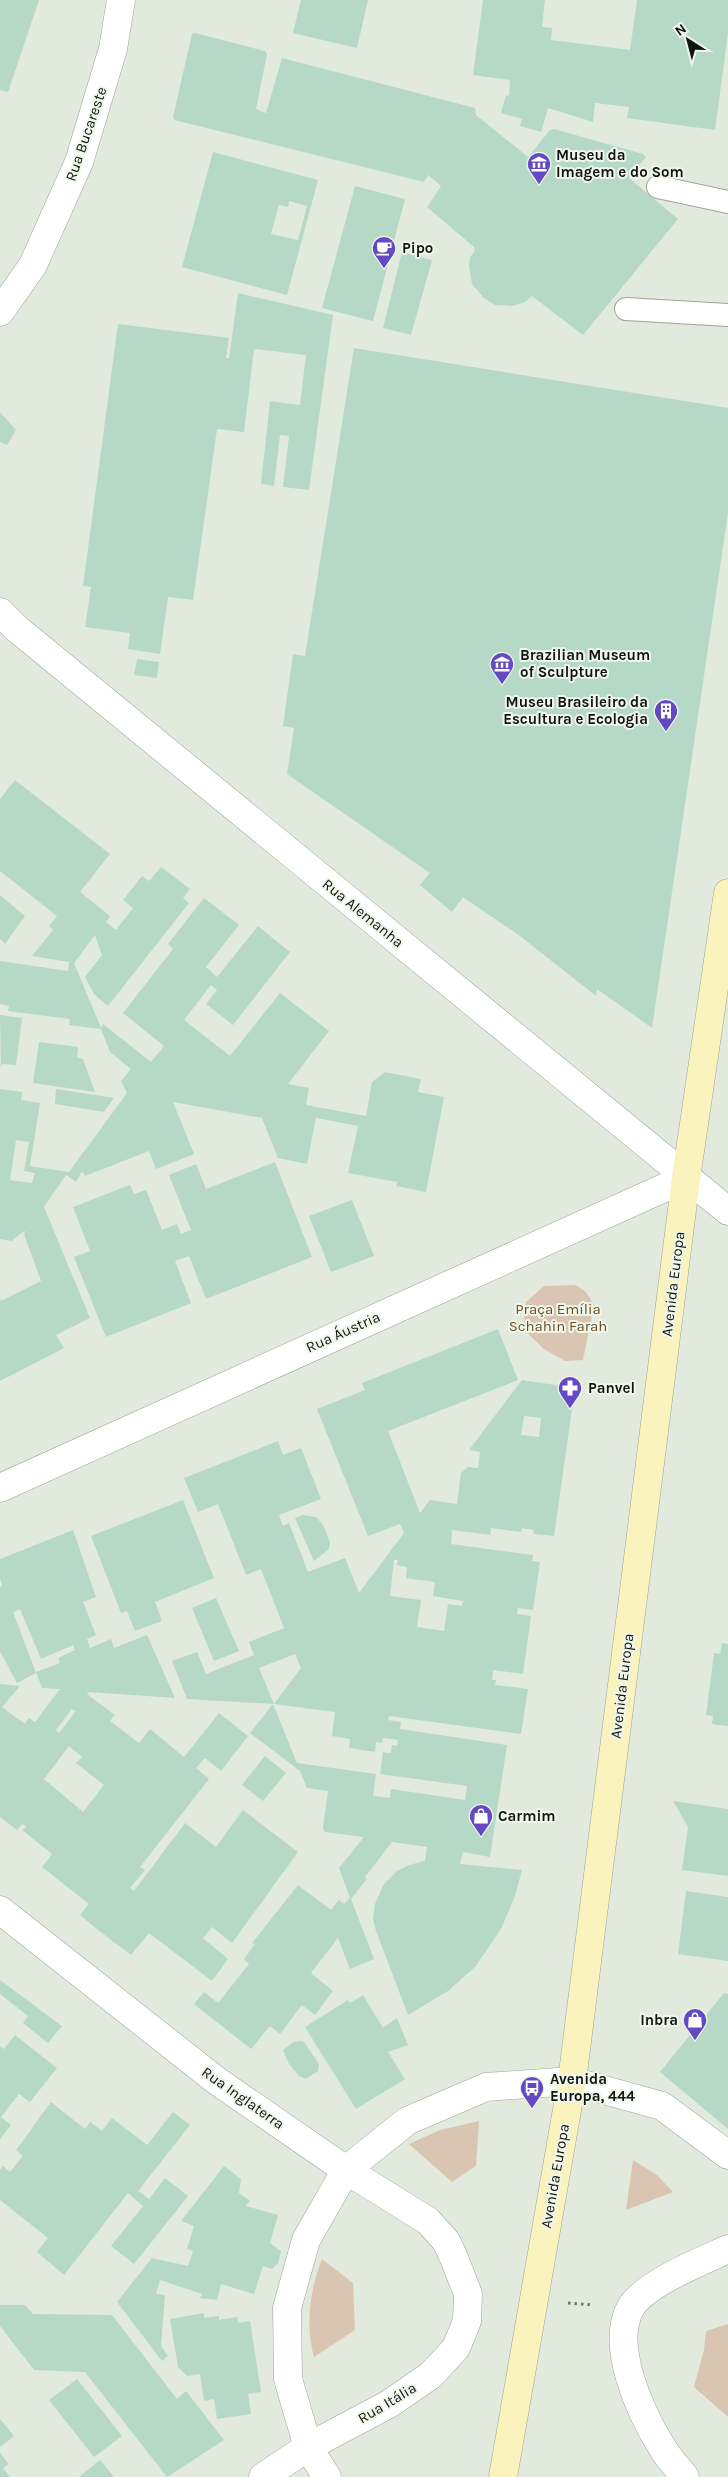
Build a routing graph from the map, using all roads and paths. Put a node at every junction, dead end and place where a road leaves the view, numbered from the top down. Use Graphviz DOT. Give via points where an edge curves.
graph roads {
  1 [pos="121,0"];
  2 [pos="658,187"];
  3 [pos="728,202"];
  4 [pos="626,309"];
  5 [pos="0,312"];
  6 [pos="728,315"];
  7 [pos="5,623"];
  8 [pos="728,893"];
  9 [pos="686,1178"];
  10 [pos="728,1211"];
  11 [pos="0,1488"];
  12 [pos="0,1910"];
  13 [pos="572,2081"];
  14 [pos="728,2155"];
  15 [pos="346,2170"];
  16 [pos="728,2249"];
  17 [pos="468,2294"];
  18 [pos="308,2447"];
  19 [pos="262,2477"];
  20 [pos="327,2477"];
  21 [pos="503,2477"];
  22 [pos="685,2477"];
  1 -- 5 [label="street, Rua Bucareste" via="113,49 79,162 33,265"];
  2 -- 3 [label="lane"];
  4 -- 6 [label="lane"];
  7 -- 9 [label="street, Rua Alemanha"];
  8 -- 9 [label="main road, Avenida Europa"];
  9 -- 10 [label="street, Rua Alemanha"];
  9 -- 11 [label="street, Rua Áustria"];
  9 -- 13 [label="main road, Avenida Europa"];
  12 -- 15 [label="street, Rua Inglaterra" via="217,2081"];
  13 -- 14 [label="street" via="662,2106"];
  13 -- 15 [label="street" via="486,2087 407,2120"];
  13 -- 21 [label="main road, Avenida Europa"];
  15 -- 17 [label="street, Rua Inglaterra" via="428,2221 446,2241"];
  15 -- 18 [label="street" via="306,2240 287,2308 288,2379"];
  16 -- 22 [label="street" via="650,2289 631,2308 624,2331 625,2357 636,2396 662,2448"];
  17 -- 18 [label="street, Rua Itália" via="467,2321 456,2348 431,2375 389,2404"];
  18 -- 19 [label="street, Rua Itália"];
  18 -- 20 [label="street"];
}
